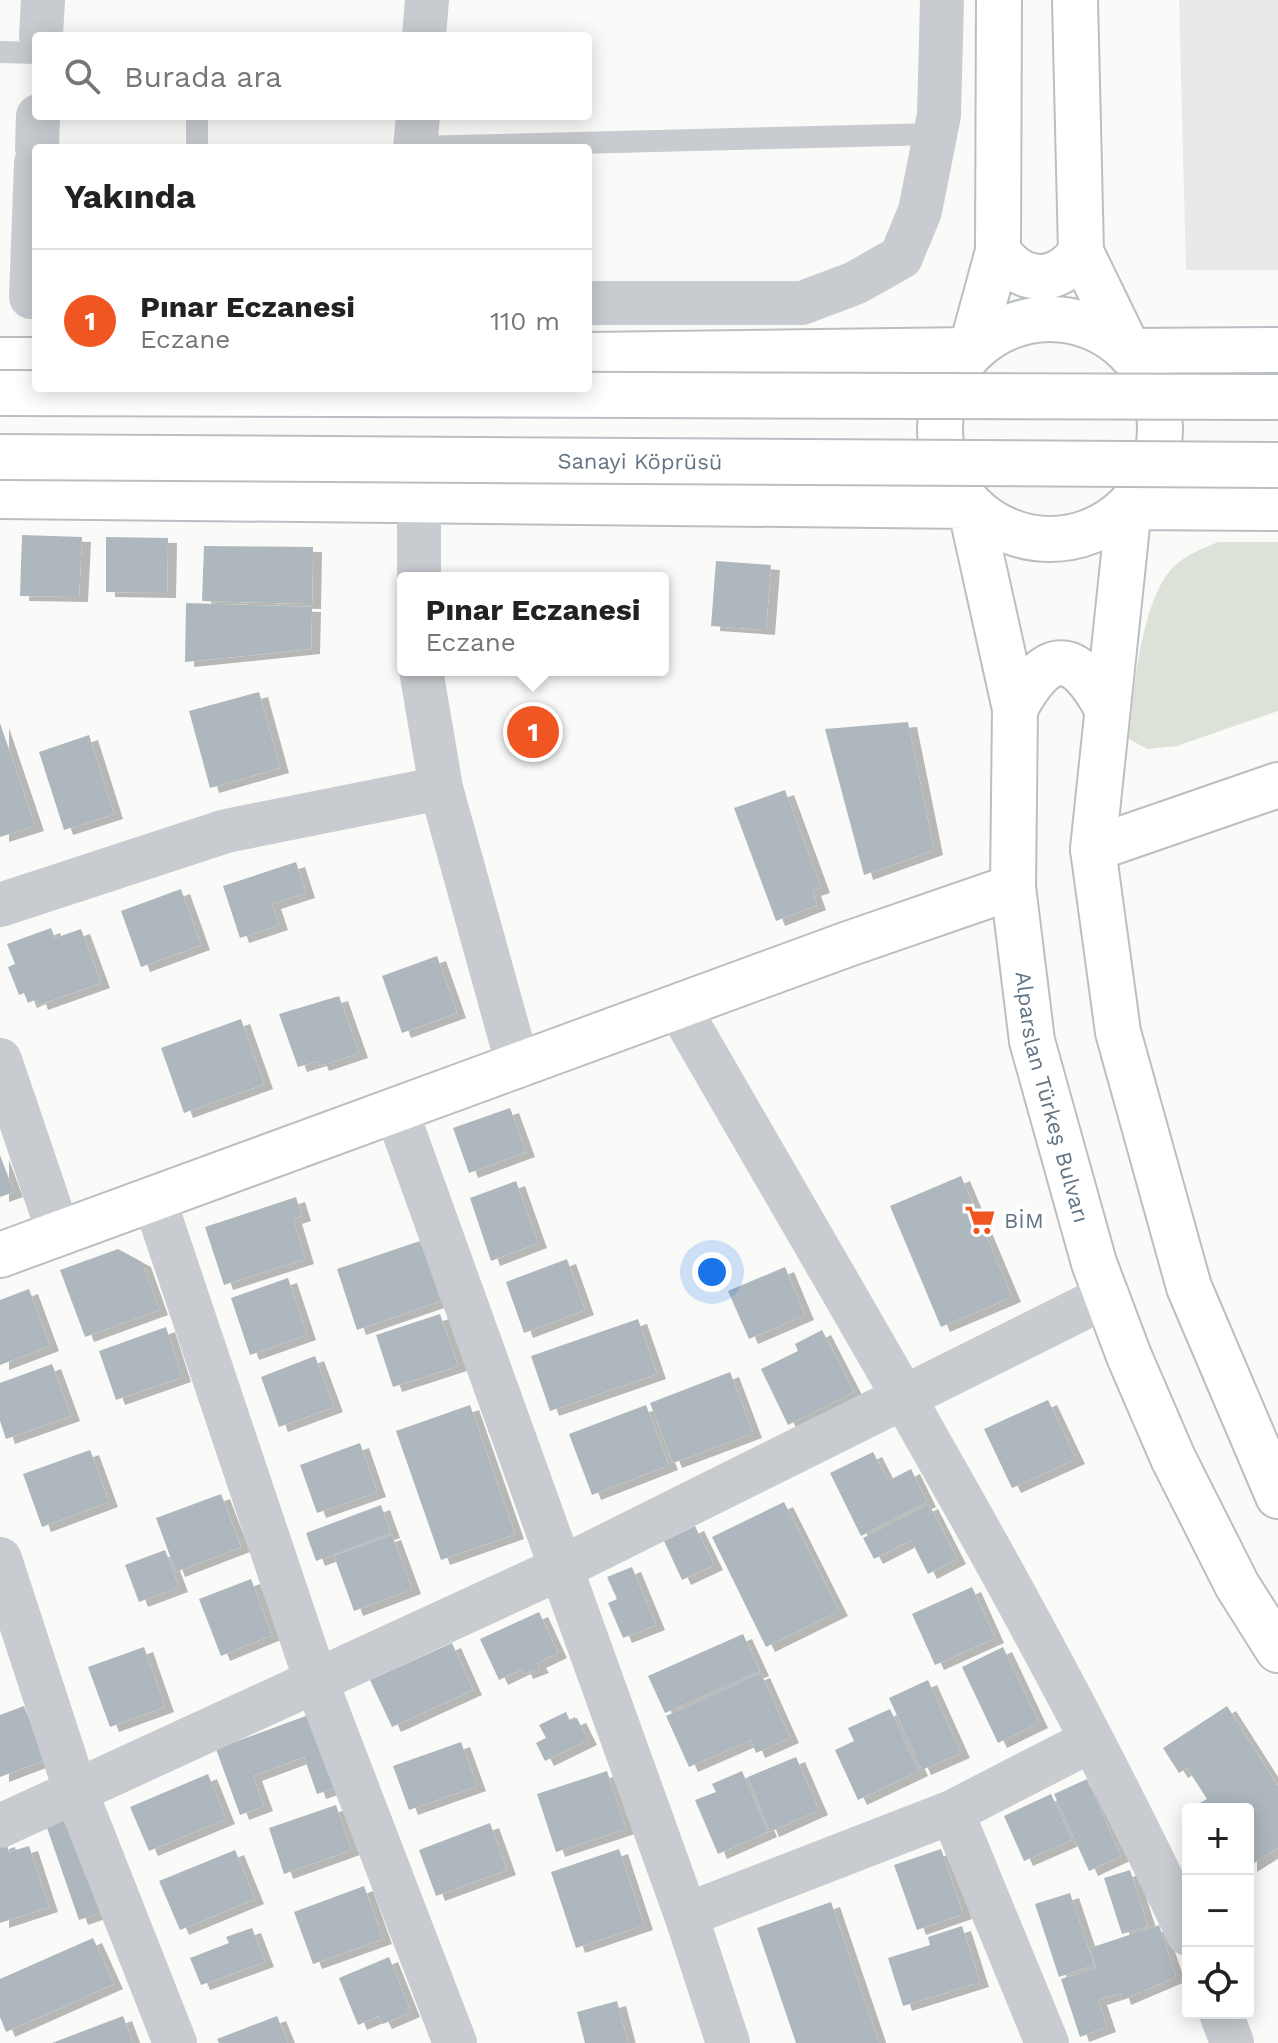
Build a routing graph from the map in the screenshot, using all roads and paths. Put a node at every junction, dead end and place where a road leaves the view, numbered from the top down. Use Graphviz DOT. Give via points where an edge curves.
graph roads {
  1 [pos="43,0"];
  2 [pos="427,0"];
  3 [pos="942,0"];
  4 [pos="999,0"];
  5 [pos="1075,0"];
  6 [pos="41,32"];
  7 [pos="424,32"];
  8 [pos="0,52"];
  9 [pos="32,53"];
  10 [pos="38,120"];
  11 [pos="197,120"];
  12 [pos="418,120"];
  13 [pos="936,134"];
  14 [pos="37,144"];
  15 [pos="197,144"];
  16 [pos="415,144"];
  17 [pos="564,144"];
  18 [pos="32,201"];
  19 [pos="998,251"];
  20 [pos="1081,252"];
  21 [pos="22,297"];
  22 [pos="592,303"];
  23 [pos="971,350"];
  24 [pos="1278,350"];
  25 [pos="1129,351"];
  26 [pos="592,355"];
  27 [pos="0,360"];
  28 [pos="32,360"];
  29 [pos="0,393"];
  30 [pos="1278,397"];
  31 [pos="0,457"];
  32 [pos="1278,465"];
  33 [pos="0,496"];
  34 [pos="419,502"];
  35 [pos="970,506"];
  36 [pos="1129,507"];
  37 [pos="1278,508"];
  38 [pos="419,572"];
  39 [pos="422,676"];
  40 [pos="1015,709"];
  41 [pos="1107,709"];
  42 [pos="1278,785"];
  43 [pos="441,788"];
  44 [pos="1093,849"];
  45 [pos="1013,887"];
  46 [pos="0,905"];
  47 [pos="678,1006"];
  48 [pos="518,1066"];
  49 [pos="2,1072"];
  50 [pos="396,1110"];
  51 [pos="154,1199"];
  52 [pos="59,1234"];
  53 [pos="0,1255"];
  54 [pos="1107,1296"];
  55 [pos="902,1397"];
  56 [pos="1278,1496"];
  57 [pos="0,1559"];
  58 [pos="561,1568"];
  59 [pos="1278,1650"];
  60 [pos="316,1681"];
  61 [pos="1092,1740"];
  62 [pos="76,1792"];
  63 [pos="952,1812"];
  64 [pos="0,1826"];
  65 [pos="686,1915"];
  66 [pos="1182,1921"];
  67 [pos="1223,2019"];
  68 [pos="175,2043"];
  69 [pos="455,2043"];
  70 [pos="728,2043"];
  71 [pos="1047,2043"];
  72 [pos="1232,2043"];
  1 -- 6 [label="street"];
  2 -- 7 [label="street"];
  3 -- 13 [label="street"];
  4 -- 19 [label="main road"];
  5 -- 20 [label="main road"];
  8 -- 9 [label="lane"];
  10 -- 14 [label="street"];
  11 -- 15 [label="lane"];
  12 -- 16 [label="street"];
  13 -- 17 [label="lane"];
  13 -- 22 [label="street" via="920,211 901,257 855,283 802,303"];
  18 -- 21 [label="street"];
  19 -- 20 [label="main road" via="1018,273 1043,279 1066,270"];
  19 -- 23 [label="main road"];
  20 -- 25 [label="main road"];
  23 -- 25 [label="main road" via="999,330 1033,319 1068,319 1101,330"];
  23 -- 26 [label="main road"];
  23 -- 35 [label="main road" via="950,379 939,411 939,445 946,467"];
  24 -- 25 [label="main road"];
  25 -- 36 [label="main road" via="1149,379 1160,412 1160,446 1149,479"];
  27 -- 28 [label="main road"];
  29 -- 30 [label="main road, bridge"];
  31 -- 32 [label="main road, Sanayi Köprüsü, bridge"];
  33 -- 34 [label="main road"];
  34 -- 35 [label="main road"];
  34 -- 38 [label="street"];
  35 -- 36 [label="main road" via="998,527 1032,538 1067,538 1100,528"];
  35 -- 40 [label="main road, Alparslan Türkeş Bulvarı"];
  36 -- 37 [label="main road"];
  36 -- 41 [label="main road"];
  39 -- 43 [label="street"];
  40 -- 41 [label="main road" via="1030,679 1060,662 1077,666 1093,682"];
  40 -- 45 [label="main road, Alparslan Türkeş Bulvarı"];
  41 -- 44 [label="main road"];
  42 -- 44 [label="main road"];
  43 -- 46 [label="street" via="226,831"];
  43 -- 48 [label="street"];
  44 -- 56 [label="main road" via="1118,1032 1189,1287"];
  45 -- 47 [label="main road"];
  45 -- 54 [label="main road, Alparslan Türkeş Bulvarı" via="1032,1041"];
  47 -- 48 [label="main road"];
  47 -- 55 [label="street"];
  48 -- 50 [label="main road"];
  49 -- 52 [label="street"];
  50 -- 51 [label="main road"];
  50 -- 58 [label="street"];
  51 -- 52 [label="main road"];
  51 -- 60 [label="street"];
  52 -- 53 [label="main road"];
  54 -- 55 [label="street"];
  54 -- 59 [label="main road, Alparslan Türkeş Bulvarı" via="1173,1458 1237,1585"];
  55 -- 58 [label="street"];
  55 -- 61 [label="street"];
  57 -- 62 [label="street"];
  58 -- 60 [label="street"];
  58 -- 65 [label="street"];
  60 -- 62 [label="street"];
  60 -- 69 [label="street"];
  61 -- 63 [label="street"];
  61 -- 66 [label="street"];
  62 -- 64 [label="street"];
  62 -- 68 [label="street"];
  63 -- 65 [label="street"];
  63 -- 71 [label="street"];
  65 -- 70 [label="street"];
  67 -- 72 [label="street"];
}
